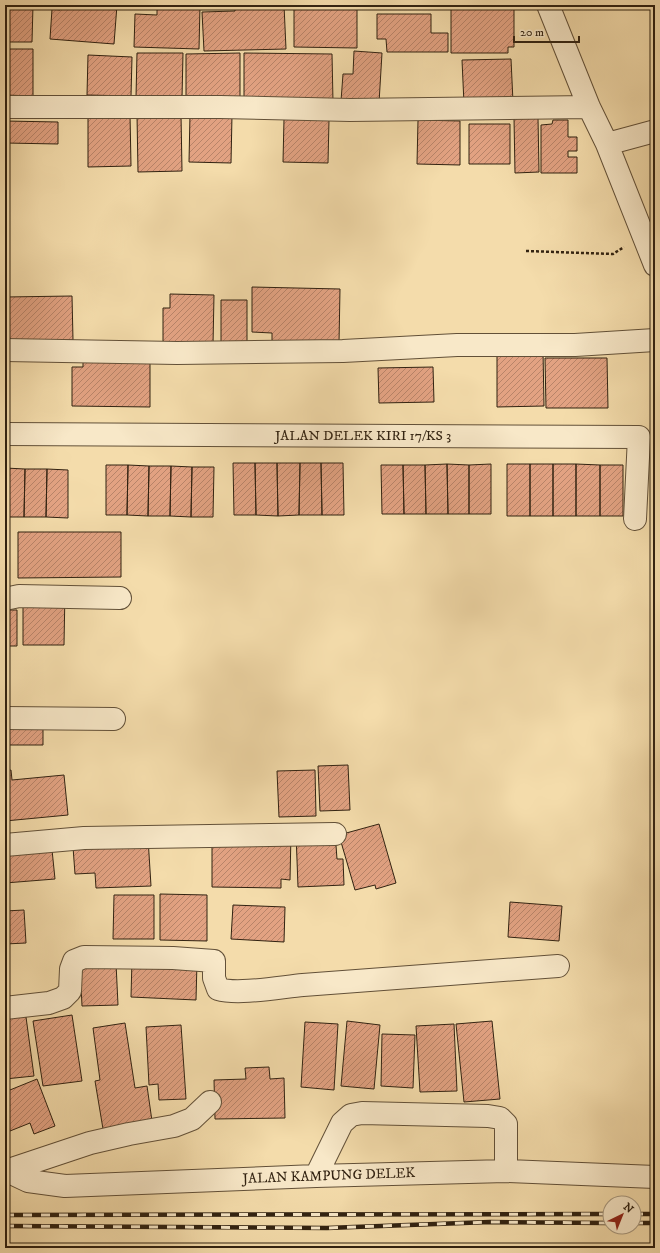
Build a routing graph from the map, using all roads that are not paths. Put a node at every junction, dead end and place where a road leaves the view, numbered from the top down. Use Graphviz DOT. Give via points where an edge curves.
graph roads {
  1 [pos="548,5"];
  2 [pos="5,107"];
  3 [pos="589,107"];
  4 [pos="655,131"];
  5 [pos="606,144"];
  6 [pos="649,232"];
  7 [pos="655,265"];
  8 [pos="655,340"];
  9 [pos="5,350"];
  10 [pos="5,434"];
  11 [pos="647,437"];
  12 [pos="634,519"];
  13 [pos="120,598"];
  14 [pos="5,599"];
  15 [pos="5,718"];
  16 [pos="114,719"];
  17 [pos="335,834"];
  18 [pos="5,845"];
  19 [pos="558,966"];
  20 [pos="5,1008"];
  21 [pos="210,1102"];
  22 [pos="6,1171"];
  23 [pos="506,1171"];
  24 [pos="316,1176"];
  25 [pos="655,1177"];
  1 -- 3 [label="street"];
  2 -- 3 [label="street" via="350,110"];
  3 -- 5 [label="street"];
  4 -- 5 [label="street"];
  5 -- 6 [label="street"];
  6 -- 7 [label="street"];
  8 -- 9 [label="street" via="576,345 456,345 342,351 177,353"];
  10 -- 11 [label="street, JALAN DELEK KIRI 17/KS 3"];
  11 -- 12 [label="street, JALAN DELEK KIRI 17/KS 3"];
  13 -- 14 [label="street" via="19,596"];
  15 -- 16 [label="street"];
  17 -- 18 [label="street" via="84,838"];
  19 -- 20 [label="street" via="303,984 227,992 218,989 214,978 214,961 84,957 74,961 70,990 63,998 49,1003"];
  21 -- 22 [label="street" via="192,1119 174,1126 90,1143"];
  22 -- 24 [label="street, JALAN KAMPUNG DELEK" via="28,1181 65,1186"];
  23 -- 24 [label="street, JALAN KAMPUNG DELEK"];
  23 -- 24 [label="street" via="506,1124 500,1118 362,1113 351,1115 342,1123"];
  23 -- 25 [label="street, JALAN KAMPUNG DELEK"];
}
